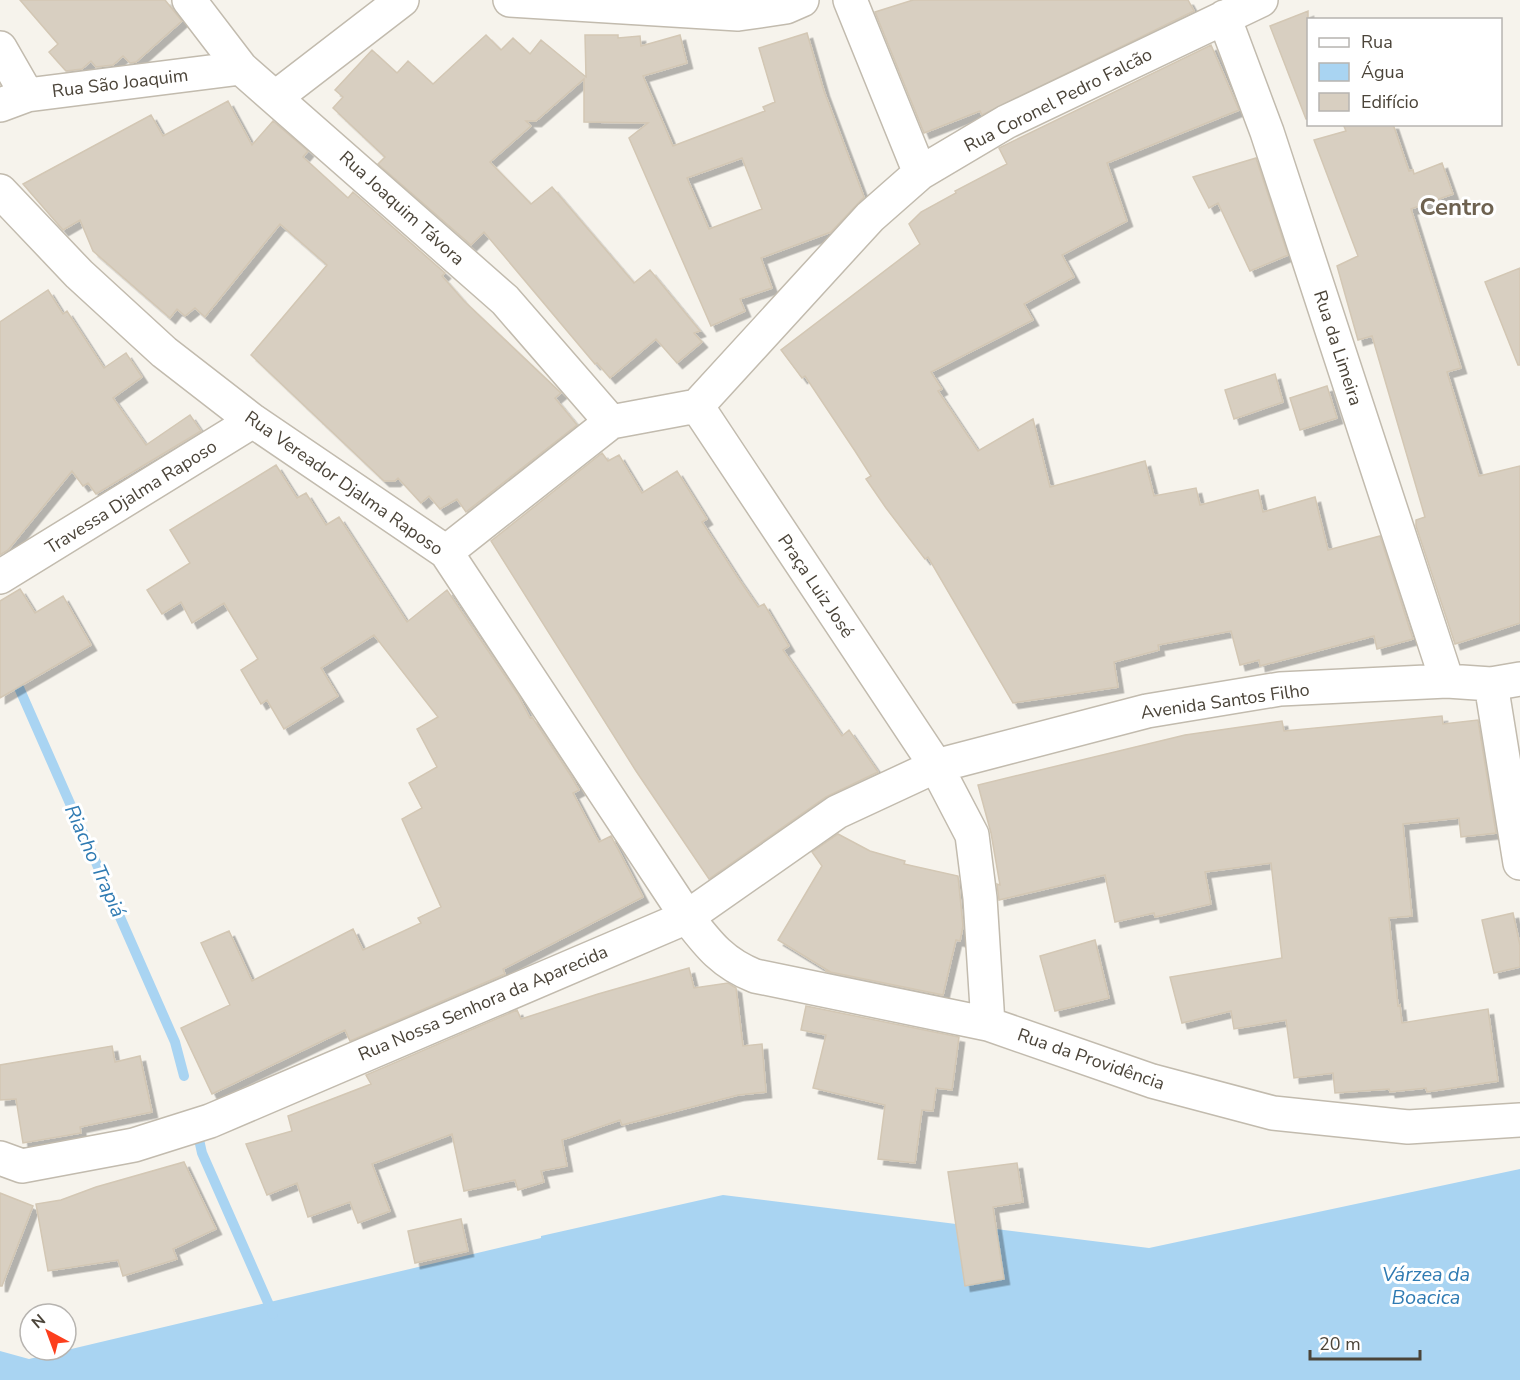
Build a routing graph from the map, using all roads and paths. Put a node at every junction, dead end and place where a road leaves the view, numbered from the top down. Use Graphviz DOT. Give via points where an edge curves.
graph roads {
  1 [pos="189,0"];
  2 [pos="402,0"];
  3 [pos="510,0"];
  4 [pos="802,0"];
  5 [pos="850,0"];
  6 [pos="1262,0"];
  7 [pos="1224,17"];
  8 [pos="0,48"];
  9 [pos="242,68"];
  10 [pos="276,96"];
  11 [pos="14,100"];
  12 [pos="920,173"];
  13 [pos="0,190"];
  14 [pos="697,406"];
  15 [pos="253,421"];
  16 [pos="611,422"];
  17 [pos="446,552"];
  18 [pos="4,574"];
  19 [pos="1447,681"];
  20 [pos="1505,681"];
  21 [pos="936,766"];
  22 [pos="1520,863"];
  23 [pos="687,917"];
  24 [pos="988,1024"];
  25 [pos="1520,1120"];
  26 [pos="0,1158"];
  1 -- 9 [label="street, Rua Joaquim Távora"];
  2 -- 10 [label="street"];
  3 -- 4 [label="street" via="738,14 786,7"];
  5 -- 12 [label="street"];
  6 -- 7 [label="street, Rua Coronel Pedro Falcão"];
  7 -- 12 [label="street, Rua Coronel Pedro Falcão" via="1006,122"];
  7 -- 19 [label="street, Rua da Limeira" via="1267,132"];
  8 -- 11 [label="street"];
  9 -- 10 [label="street, Rua Joaquim Távora"];
  9 -- 11 [label="street, Rua São Joaquim"];
  10 -- 16 [label="street, Rua Joaquim Távora" via="505,300"];
  12 -- 14 [label="street, Rua Coronel Pedro Falcão" via="870,217"];
  13 -- 15 [label="street, Rua Vereador Djalma Raposo" via="79,274 164,352"];
  14 -- 16 [label="street"];
  14 -- 21 [label="street, Praça Luiz José"];
  15 -- 17 [label="street, Rua Vereador Djalma Raposo"];
  15 -- 18 [label="street, Travessa Djalma Raposo"];
  16 -- 17 [label="street"];
  17 -- 23 [label="street, Rua Vereador Djalma Raposo"];
  19 -- 20 [label="street, Avenida Santos Filho"];
  19 -- 21 [label="street, Avenida Santos Filho" via="1281,689 1147,711"];
  20 -- 22 [label="street"];
  21 -- 23 [label="street, Rua Nossa Senhora da Aparecida" via="837,812"];
  21 -- 24 [label="street, Praça Luiz José" via="972,835"];
  23 -- 24 [label="street, Rua da Providência" via="733,967 754,976"];
  23 -- 26 [label="street, Rua Nossa Senhora da Aparecida" via="210,1121 134,1145 22,1166"];
  24 -- 25 [label="street, Rua da Providência" via="1152,1081 1273,1113 1408,1127"];
}
